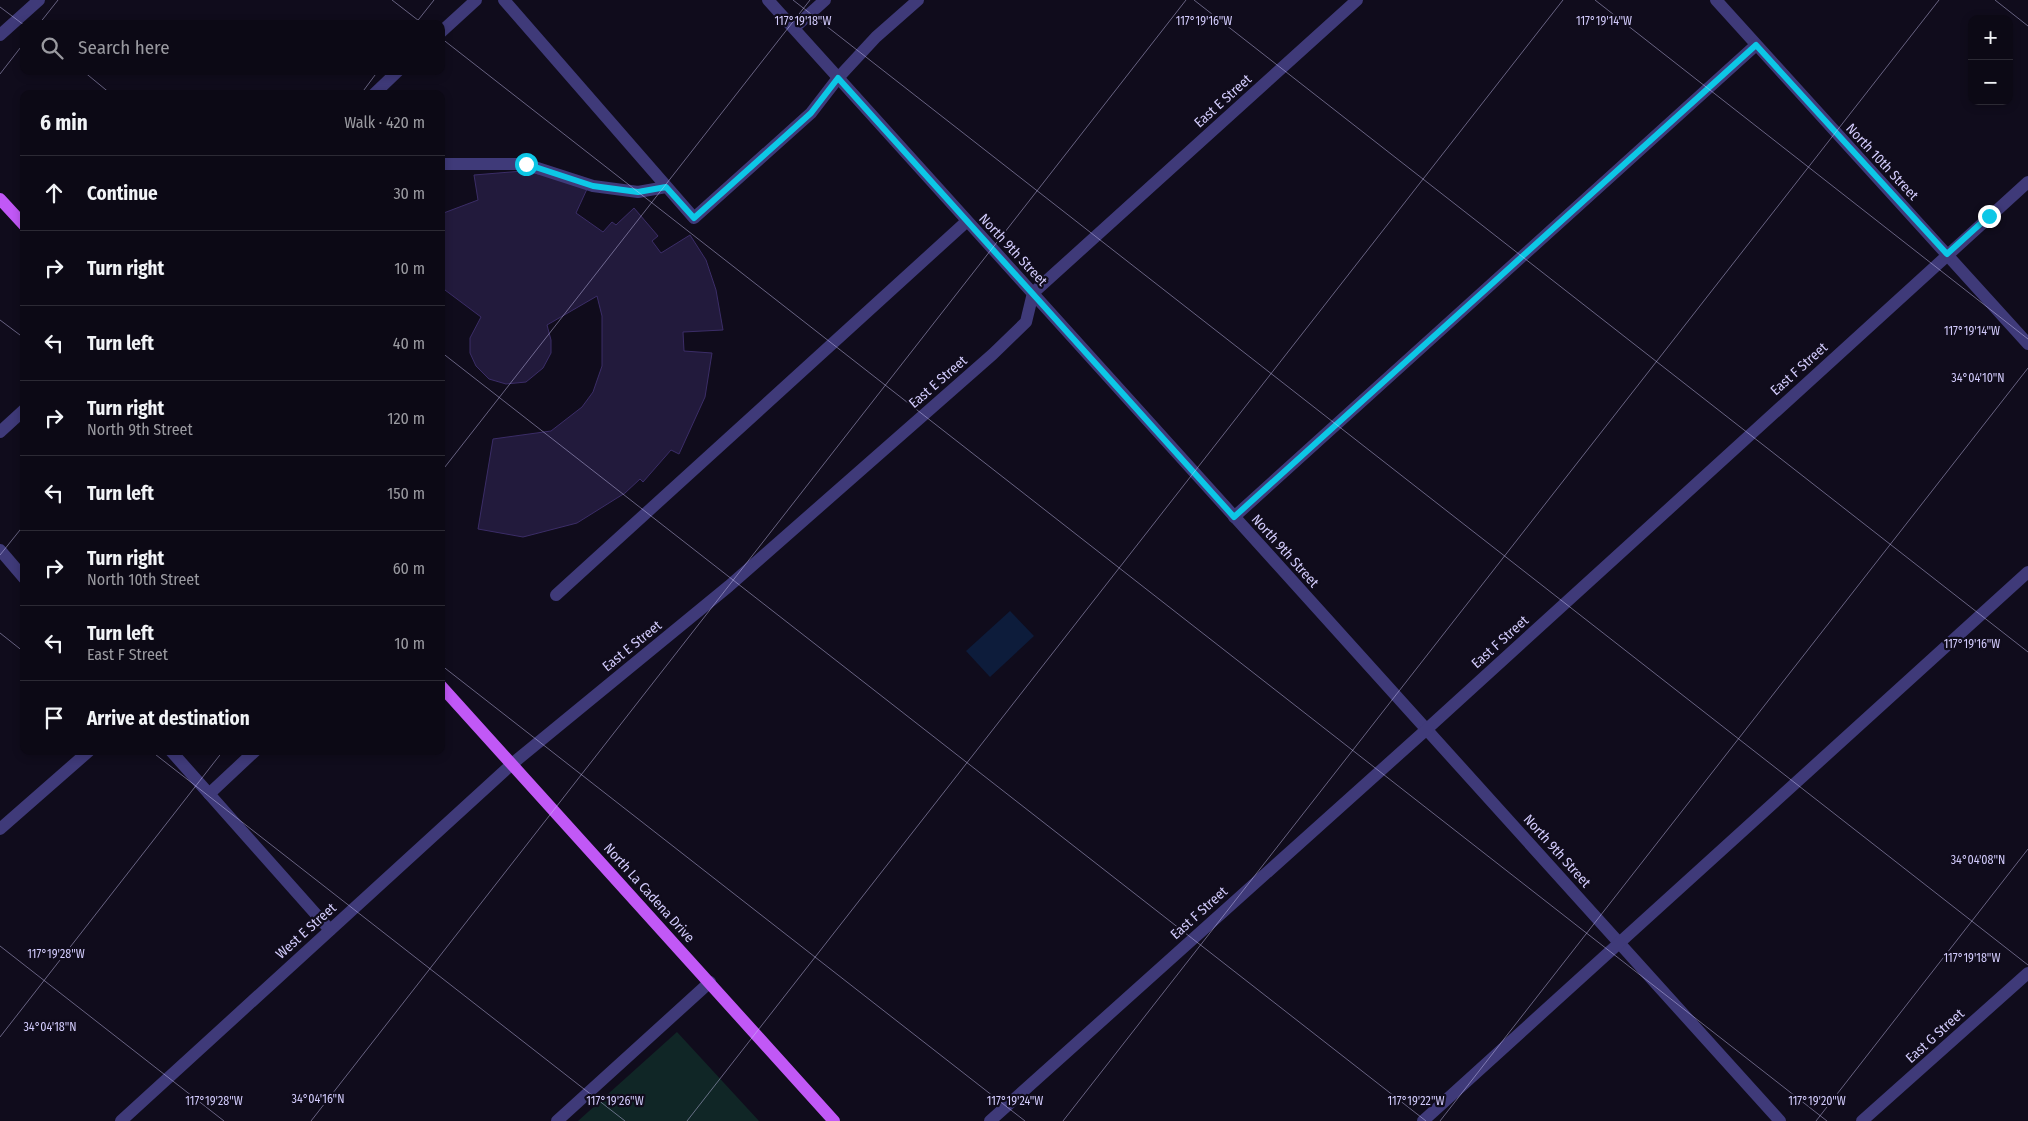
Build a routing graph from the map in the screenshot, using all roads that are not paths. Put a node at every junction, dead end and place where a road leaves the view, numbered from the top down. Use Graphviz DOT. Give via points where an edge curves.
graph roads {
  1 [pos="39,0"];
  2 [pos="476,0"];
  3 [pos="504,0"];
  4 [pos="768,0"];
  5 [pos="825,0"];
  6 [pos="918,0"];
  7 [pos="1357,0"];
  8 [pos="1716,0"];
  9 [pos="445,28"];
  10 [pos="794,28"];
  11 [pos="0,35"];
  12 [pos="1756,45"];
  13 [pos="394,75"];
  14 [pos="838,78"];
  15 [pos="378,90"];
  16 [pos="445,164"];
  17 [pos="2028,182"];
  18 [pos="666,187"];
  19 [pos="0,199"];
  20 [pos="20,221"];
  21 [pos="966,222"];
  22 [pos="1947,254"];
  23 [pos="1033,293"];
  24 [pos="2028,344"];
  25 [pos="20,414"];
  26 [pos="0,432"];
  27 [pos="1234,517"];
  28 [pos="0,550"];
  29 [pos="2028,572"];
  30 [pos="20,573"];
  31 [pos="556,595"];
  32 [pos="445,690"];
  33 [pos="1427,729"];
  34 [pos="84,755"];
  35 [pos="175,755"];
  36 [pos="252,755"];
  37 [pos="512,764"];
  38 [pos="209,794"];
  39 [pos="0,830"];
  40 [pos="330,930"];
  41 [pos="1619,942"];
  42 [pos="2028,973"];
  43 [pos="710,982"];
  44 [pos="121,1121"];
  45 [pos="557,1121"];
  46 [pos="834,1121"];
  47 [pos="990,1121"];
  48 [pos="1423,1121"];
  49 [pos="1780,1121"];
  50 [pos="1862,1121"];
  1 -- 11 [label="street"];
  2 -- 9 [label="street"];
  3 -- 18 [label="street"];
  4 -- 10 [label="street, North 9th Street"];
  5 -- 10 [label="street"];
  6 -- 14 [label="street" via="876,37"];
  7 -- 23 [label="street, East E Street"];
  8 -- 12 [label="street, North 10th Street"];
  10 -- 14 [label="street, North 9th Street"];
  12 -- 22 [label="street, North 10th Street"];
  12 -- 27 [label="street"];
  13 -- 15 [label="street"];
  14 -- 18 [label="street" via="811,113 694,218"];
  14 -- 21 [label="street, North 9th Street"];
  16 -- 18 [label="street" via="526,164 593,186 638,192"];
  17 -- 22 [label="street, East F Street"];
  19 -- 20 [label="main road"];
  21 -- 23 [label="street, North 9th Street"];
  21 -- 31 [label="street"];
  22 -- 24 [label="street, North 10th Street"];
  22 -- 33 [label="street, East F Street"];
  23 -- 27 [label="street, North 9th Street"];
  23 -- 37 [label="street, East E Street" via="1026,322 993,354 729,586"];
  25 -- 26 [label="street"];
  27 -- 33 [label="street, North 9th Street"];
  28 -- 30 [label="street"];
  29 -- 41 [label="street"];
  32 -- 37 [label="main road, North La Cadena Drive"];
  33 -- 41 [label="street, North 9th Street"];
  33 -- 47 [label="street, East F Street"];
  34 -- 39 [label="street"];
  35 -- 38 [label="street"];
  36 -- 38 [label="street"];
  37 -- 40 [label="street, West E Street"];
  37 -- 43 [label="main road, North La Cadena Drive"];
  38 -- 40 [label="street"];
  40 -- 44 [label="street, West E Street"];
  41 -- 48 [label="street"];
  41 -- 49 [label="street, North 9th Street"];
  42 -- 50 [label="street, East G Street"];
  43 -- 45 [label="street"];
  43 -- 46 [label="main road, North La Cadena Drive"];
}
